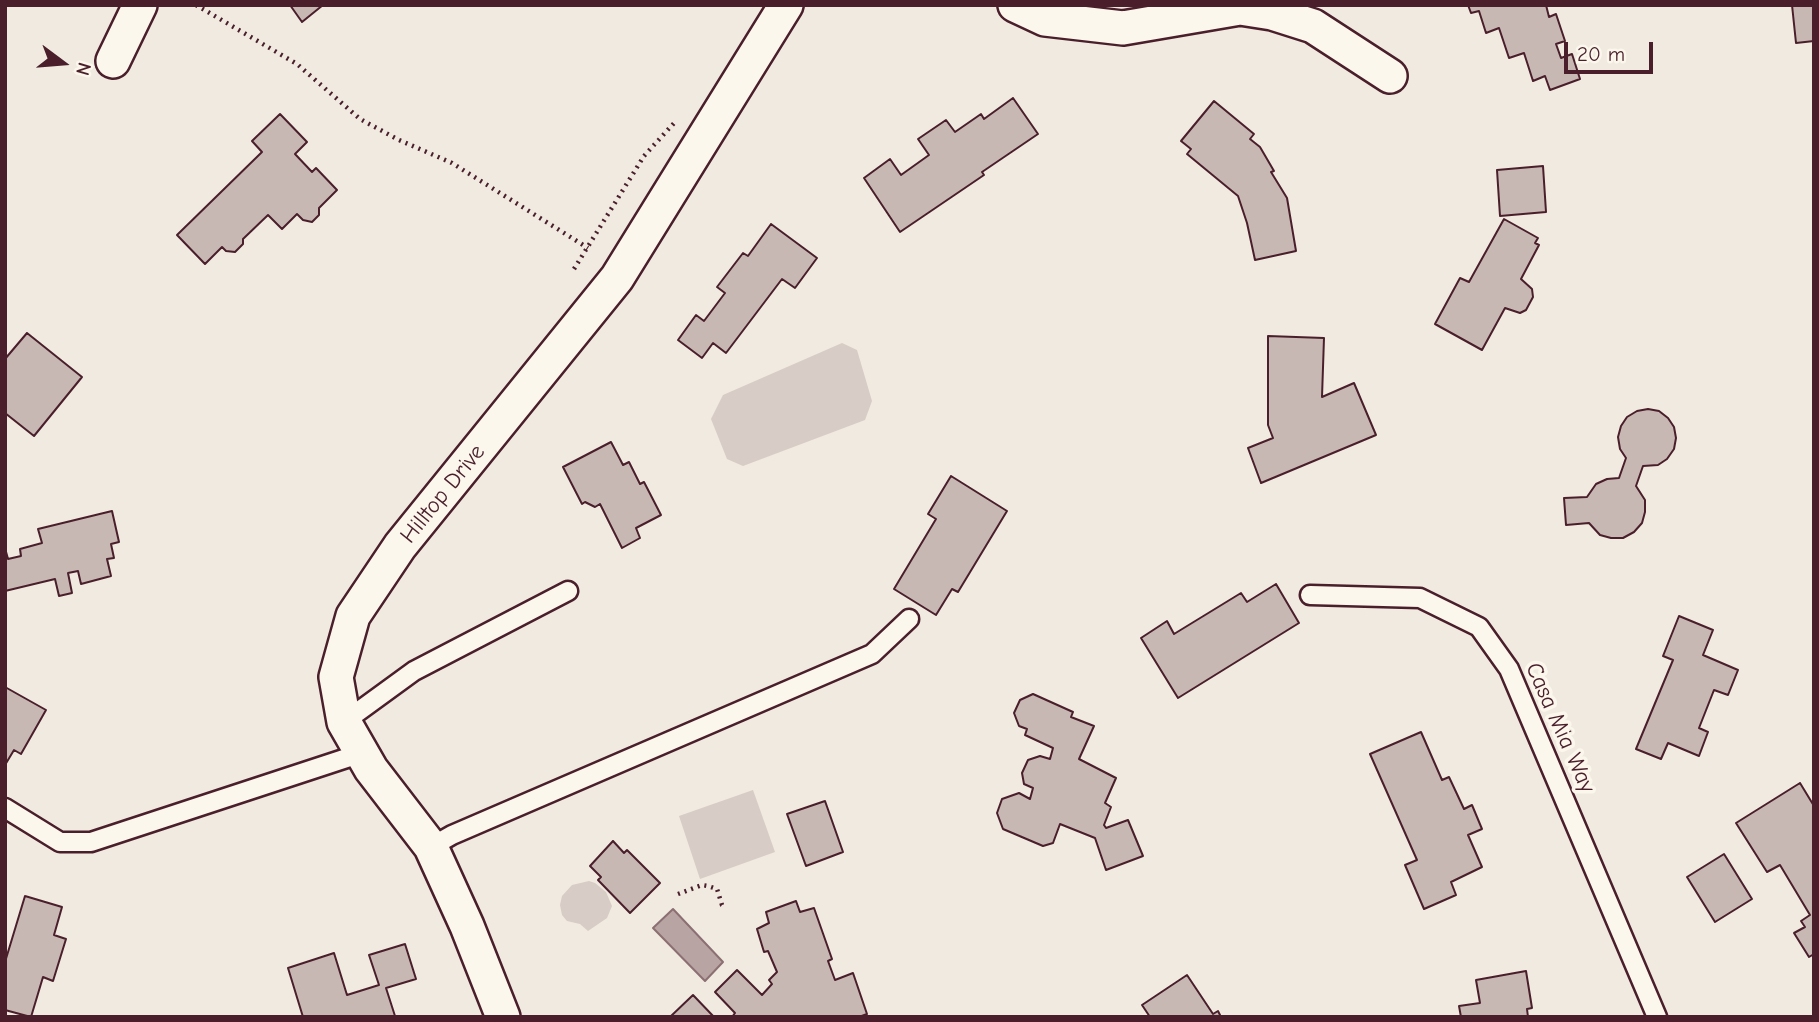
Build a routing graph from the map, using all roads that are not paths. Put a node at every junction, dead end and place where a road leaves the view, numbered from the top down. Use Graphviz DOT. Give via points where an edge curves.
graph roads {
  1 [pos="140,5"];
  2 [pos="786,5"];
  3 [pos="1014,5"];
  4 [pos="113,61"];
  5 [pos="1390,76"];
  6 [pos="568,591"];
  7 [pos="1310,595"];
  8 [pos="909,620"];
  9 [pos="344,722"];
  10 [pos="362,753"];
  11 [pos="5,807"];
  12 [pos="431,847"];
  13 [pos="503,1017"];
  14 [pos="1657,1017"];
  1 -- 4 [label="street"];
  2 -- 9 [label="street, Hilltop Drive" via="617,278 400,546 353,616 336,677"];
  3 -- 5 [label="street" via="1045,19 1123,28 1240,8 1272,13 1313,26"];
  6 -- 9 [label="lane" via="414,671"];
  7 -- 14 [label="lane, Casa Mia Way" via="1420,598 1479,627 1509,669"];
  8 -- 12 [label="lane" via="872,654"];
  9 -- 10 [label="street, Hilltop Drive"];
  10 -- 11 [label="lane" via="92,842 60,842"];
  10 -- 12 [label="street, Hilltop Drive"];
  12 -- 13 [label="street, Hilltop Drive"];
}
